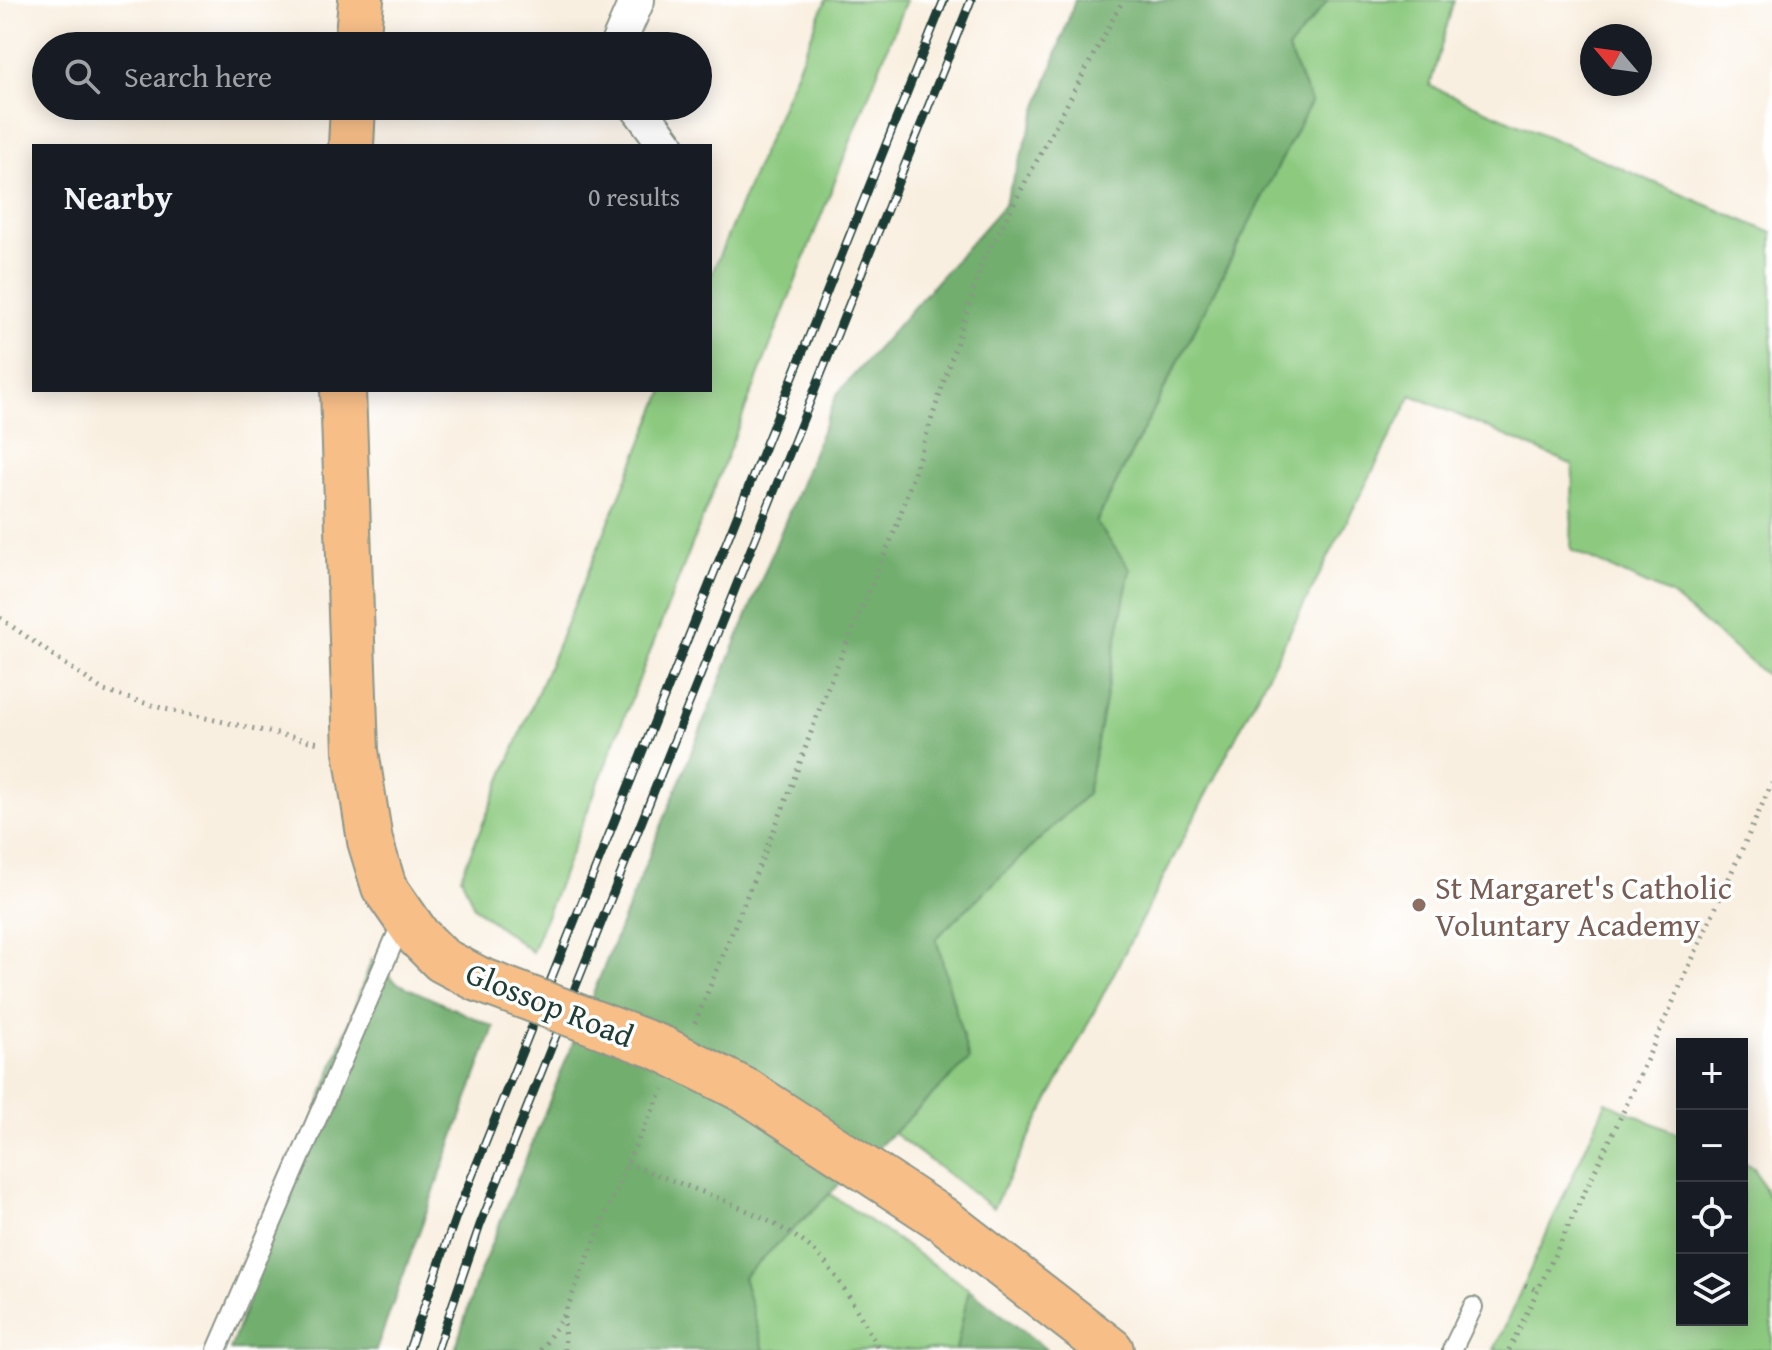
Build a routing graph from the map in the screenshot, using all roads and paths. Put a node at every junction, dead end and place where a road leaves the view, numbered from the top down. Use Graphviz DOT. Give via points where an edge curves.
graph roads {
  1 [pos="361,0"];
  2 [pos="637,0"];
  3 [pos="1123,0"];
  4 [pos="358,32"];
  5 [pos="623,32"];
  6 [pos="352,120"];
  7 [pos="648,120"];
  8 [pos="351,144"];
  9 [pos="666,144"];
  10 [pos="343,392"];
  11 [pos="0,618"];
  12 [pos="356,751"];
  13 [pos="1772,783"];
  14 [pos="411,927"];
  15 [pos="689,1035"];
  16 [pos="668,1078"];
  17 [pos="627,1163"];
  18 [pos="1525,1285"];
  19 [pos="1538,1291"];
  20 [pos="1473,1307"];
  21 [pos="564,1315"];
  22 [pos="217,1350"];
  23 [pos="541,1350"];
  24 [pos="565,1350"];
  25 [pos="879,1350"];
  26 [pos="1111,1350"];
  27 [pos="1452,1350"];
  28 [pos="1509,1350"];
  1 -- 4 [label="main road"];
  2 -- 5 [label="street"];
  3 -- 15 [label="path" via="984,259 896,528"];
  6 -- 8 [label="main road"];
  7 -- 9 [label="street"];
  10 -- 12 [label="main road, Glossop Road"];
  11 -- 12 [label="path" via="104,691"];
  12 -- 14 [label="main road, Glossop Road" via="370,841 384,887"];
  13 -- 19 [label="path"];
  14 -- 22 [label="lane"];
  14 -- 26 [label="main road, Glossop Road, bridge" via="442,960 478,979 661,1048 748,1092 942,1219"];
  16 -- 17 [label="path"];
  17 -- 21 [label="path"];
  17 -- 25 [label="path" via="759,1218 808,1245 854,1303"];
  18 -- 19 [label="path"];
  19 -- 28 [label="path"];
  20 -- 27 [label="lane"];
  21 -- 23 [label="path"];
  21 -- 24 [label="path"];
}
